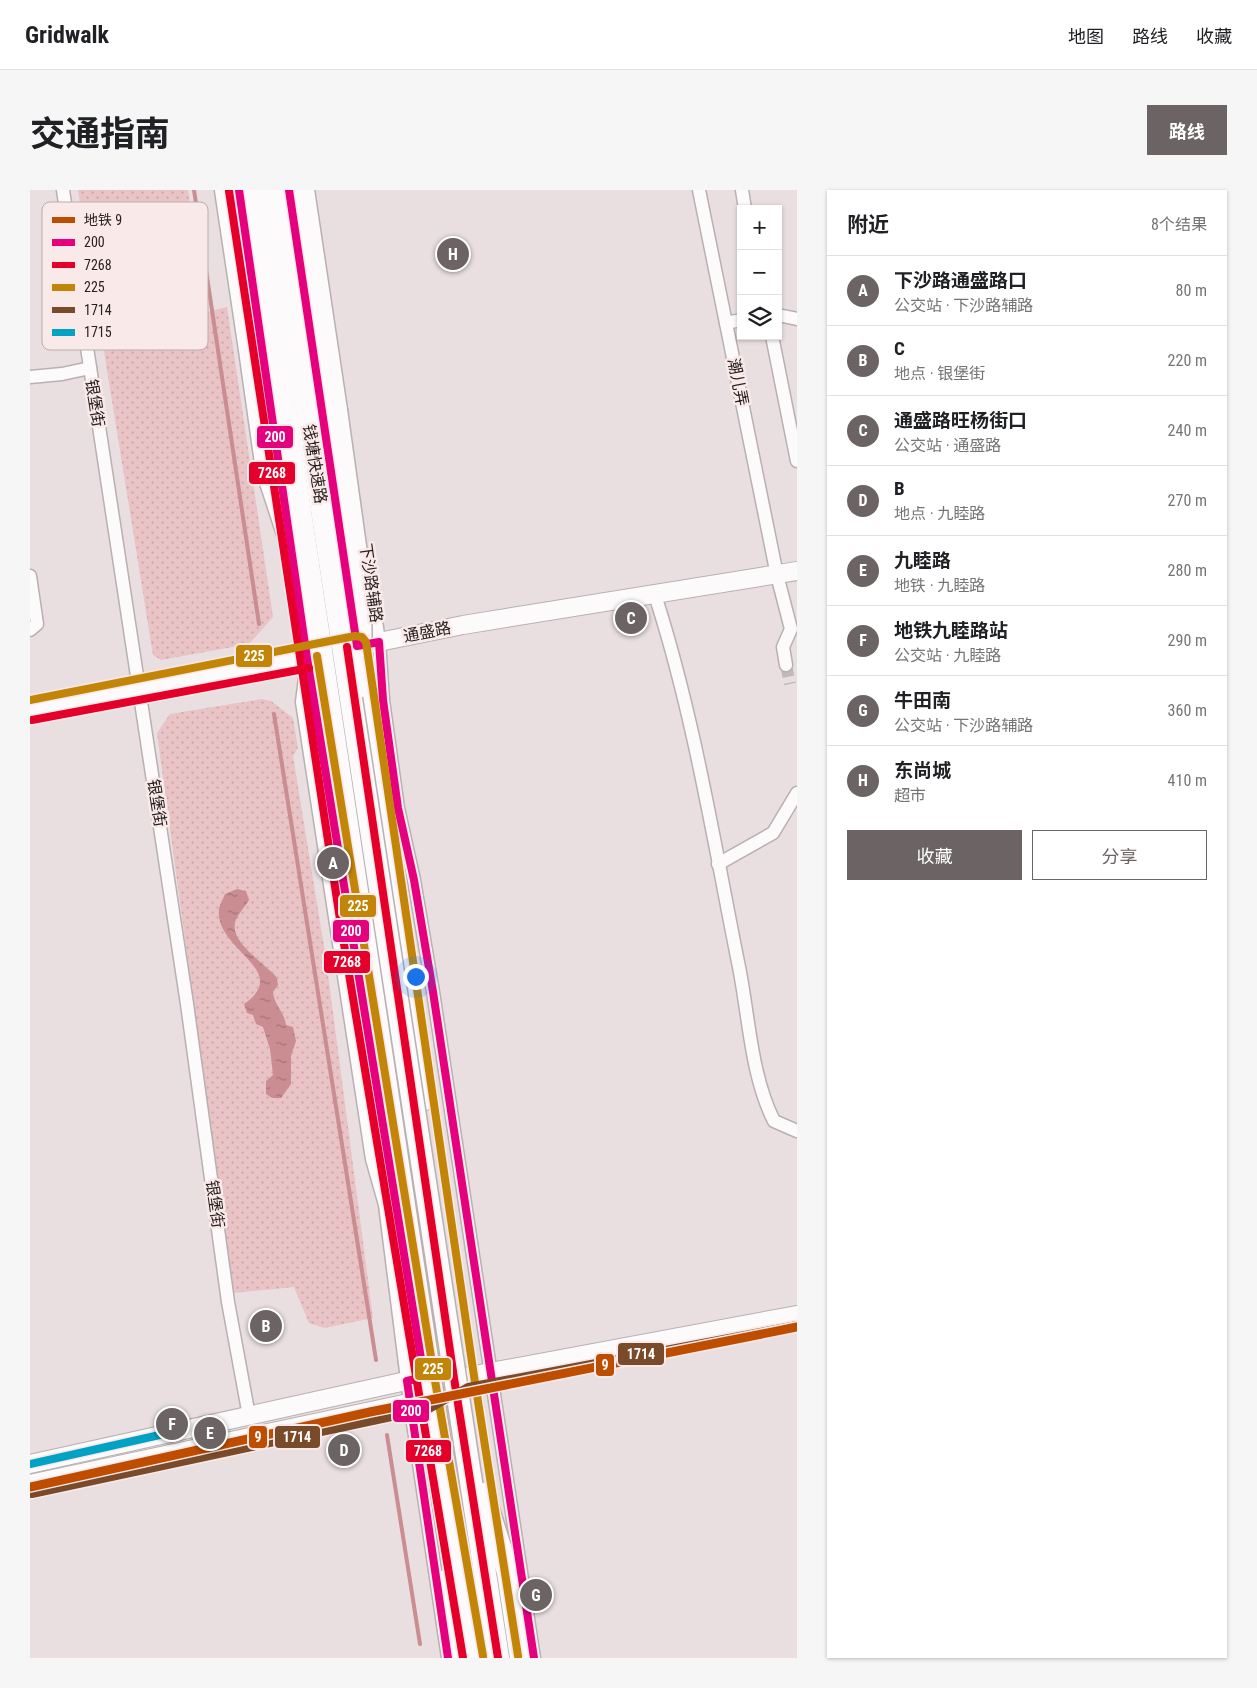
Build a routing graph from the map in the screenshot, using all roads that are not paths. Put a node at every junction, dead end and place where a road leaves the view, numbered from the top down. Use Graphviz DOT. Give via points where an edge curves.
graph roads {
  1 [pos="217,190"];
  2 [pos="226,190"];
  3 [pos="239,190"];
  4 [pos="252,190"];
  5 [pos="273,190"];
  6 [pos="289,190"];
  7 [pos="303,190"];
  8 [pos="310,190"];
  9 [pos="699,190"];
  10 [pos="742,190"];
  11 [pos="744,205"];
  12 [pos="782,316"];
  13 [pos="797,319"];
  14 [pos="737,321"];
  15 [pos="726,324"];
  16 [pos="773,340"];
  17 [pos="87,350"];
  18 [pos="90,368"];
  19 [pos="30,377"];
  20 [pos="797,461"];
  21 [pos="293,556"];
  22 [pos="797,571"];
  23 [pos="777,575"];
  24 [pos="30,576"];
  25 [pos="655,595"];
  26 [pos="313,613"];
  27 [pos="791,629"];
  28 [pos="30,630"];
  29 [pos="797,641"];
  30 [pos="379,642"];
  31 [pos="357,646"];
  32 [pos="308,658"];
  33 [pos="786,665"];
  34 [pos="139,689"];
  35 [pos="30,710"];
  36 [pos="361,762"];
  37 [pos="797,793"];
  38 [pos="718,864"];
  39 [pos="797,1131"];
  40 [pos="797,1315"];
  41 [pos="446,1328"];
  42 [pos="491,1372"];
  43 [pos="464,1377"];
  44 [pos="415,1379"];
  45 [pos="419,1401"];
  46 [pos="249,1416"];
  47 [pos="440,1445"];
  48 [pos="30,1464"];
  49 [pos="30,1484"];
  50 [pos="448,1658"];
  51 [pos="459,1658"];
  52 [pos="472,1658"];
  53 [pos="477,1658"];
  54 [pos="498,1658"];
  55 [pos="508,1658"];
  56 [pos="522,1658"];
  57 [pos="534,1658"];
  1 -- 21 [label="street" via="260,464"];
  2 -- 26 [label="highway, bridge" via="267,470"];
  3 -- 21 [label="main road"];
  4 -- 26 [label="highway, 钱塘快速路, bridge"];
  5 -- 36 [label="highway, 钱塘快速路, bridge"];
  6 -- 31 [label="main road"];
  7 -- 36 [label="highway, bridge" via="360,582"];
  8 -- 30 [label="street, 下沙路辅路"];
  9 -- 15 [label="street, 潮儿弄"];
  10 -- 11 [label="street"];
  12 -- 13 [label="street"];
  14 -- 15 [label="street"];
  15 -- 23 [label="street, 潮儿弄"];
  16 -- 20 [label="street"];
  17 -- 18 [label="street, 银堡街"];
  18 -- 19 [label="street"];
  18 -- 34 [label="street, 银堡街"];
  21 -- 32 [label="main road"];
  22 -- 23 [label="street, 通盛路"];
  23 -- 25 [label="street, 通盛路"];
  23 -- 27 [label="street, 潮儿弄"];
  24 -- 28 [label="street" via="37,624"];
  25 -- 30 [label="street, 通盛路" via="463,625"];
  25 -- 38 [label="street" via="673,653"];
  26 -- 47 [label="highway, 钱塘快速路, bridge"];
  27 -- 29 [label="street, 潮儿弄"];
  27 -- 33 [label="street" via="783,646"];
  30 -- 31 [label="street, 通盛路"];
  30 -- 42 [label="street, 下沙路辅路" via="383,700 398,808 431,982"];
  31 -- 32 [label="street, 通盛路"];
  31 -- 43 [label="main road"];
  32 -- 34 [label="street, 通盛路"];
  32 -- 44 [label="main road"];
  34 -- 35 [label="street, 通盛路"];
  34 -- 46 [label="street, 银堡街" via="228,1302"];
  36 -- 41 [label="highway, 钱塘快速路, bridge"];
  37 -- 38 [label="street" via="773,833"];
  38 -- 39 [label="street" via="762,1098 774,1121"];
  40 -- 42 [label="street"];
  41 -- 54 [label="highway, 钱塘快速路, bridge"];
  41 -- 56 [label="highway, bridge" via="458,1362 479,1482 508,1572"];
  42 -- 43 [label="street"];
  42 -- 57 [label="street, 下沙路辅路"];
  43 -- 44 [label="street"];
  43 -- 45 [label="street"];
  43 -- 55 [label="main road"];
  44 -- 45 [label="main road"];
  44 -- 46 [label="street"];
  45 -- 49 [label="street"];
  45 -- 50 [label="street" via="439,1607"];
  45 -- 52 [label="main road"];
  46 -- 48 [label="street"];
  47 -- 51 [label="highway, bridge"];
  47 -- 53 [label="highway, 钱塘快速路, bridge"];
}
